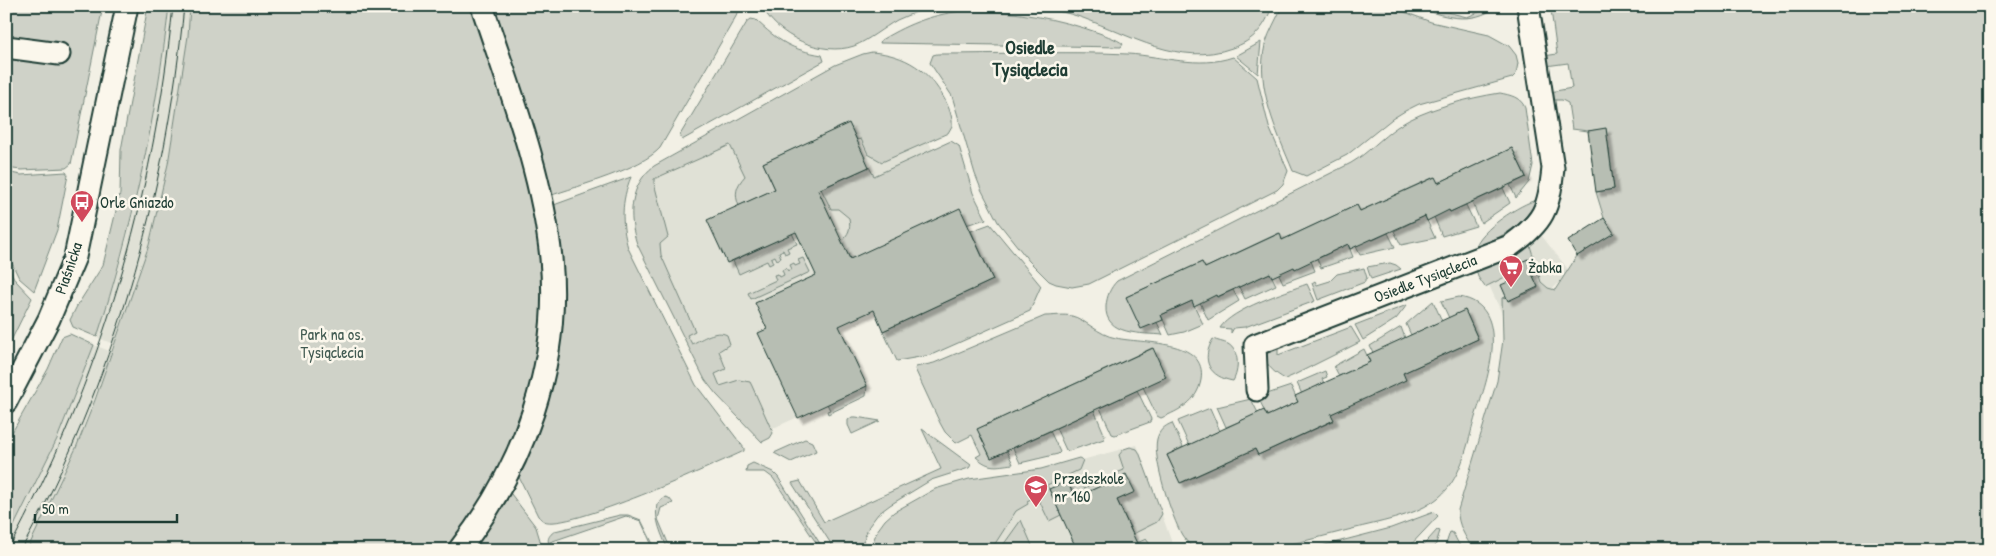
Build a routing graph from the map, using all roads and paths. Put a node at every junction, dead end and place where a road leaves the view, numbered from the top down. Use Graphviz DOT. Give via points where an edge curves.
graph roads {
  1 [pos="127,6"];
  2 [pos="482,6"];
  3 [pos="1528,6"];
  4 [pos="6,48"];
  5 [pos="59,54"];
  6 [pos="1257,390"];
  7 [pos="6,402"];
  8 [pos="459,550"];
  1 -- 7 [label="street, Piaśnicka" via="75,257 49,319"];
  2 -- 8 [label="street" via="537,181 551,258 553,292 540,389 523,443 485,515"];
  3 -- 6 [label="street, Osiedle Tysiąclecia" via="1553,168 1544,212 1530,232 1510,246 1255,345"];
  4 -- 5 [label="street"];
}
